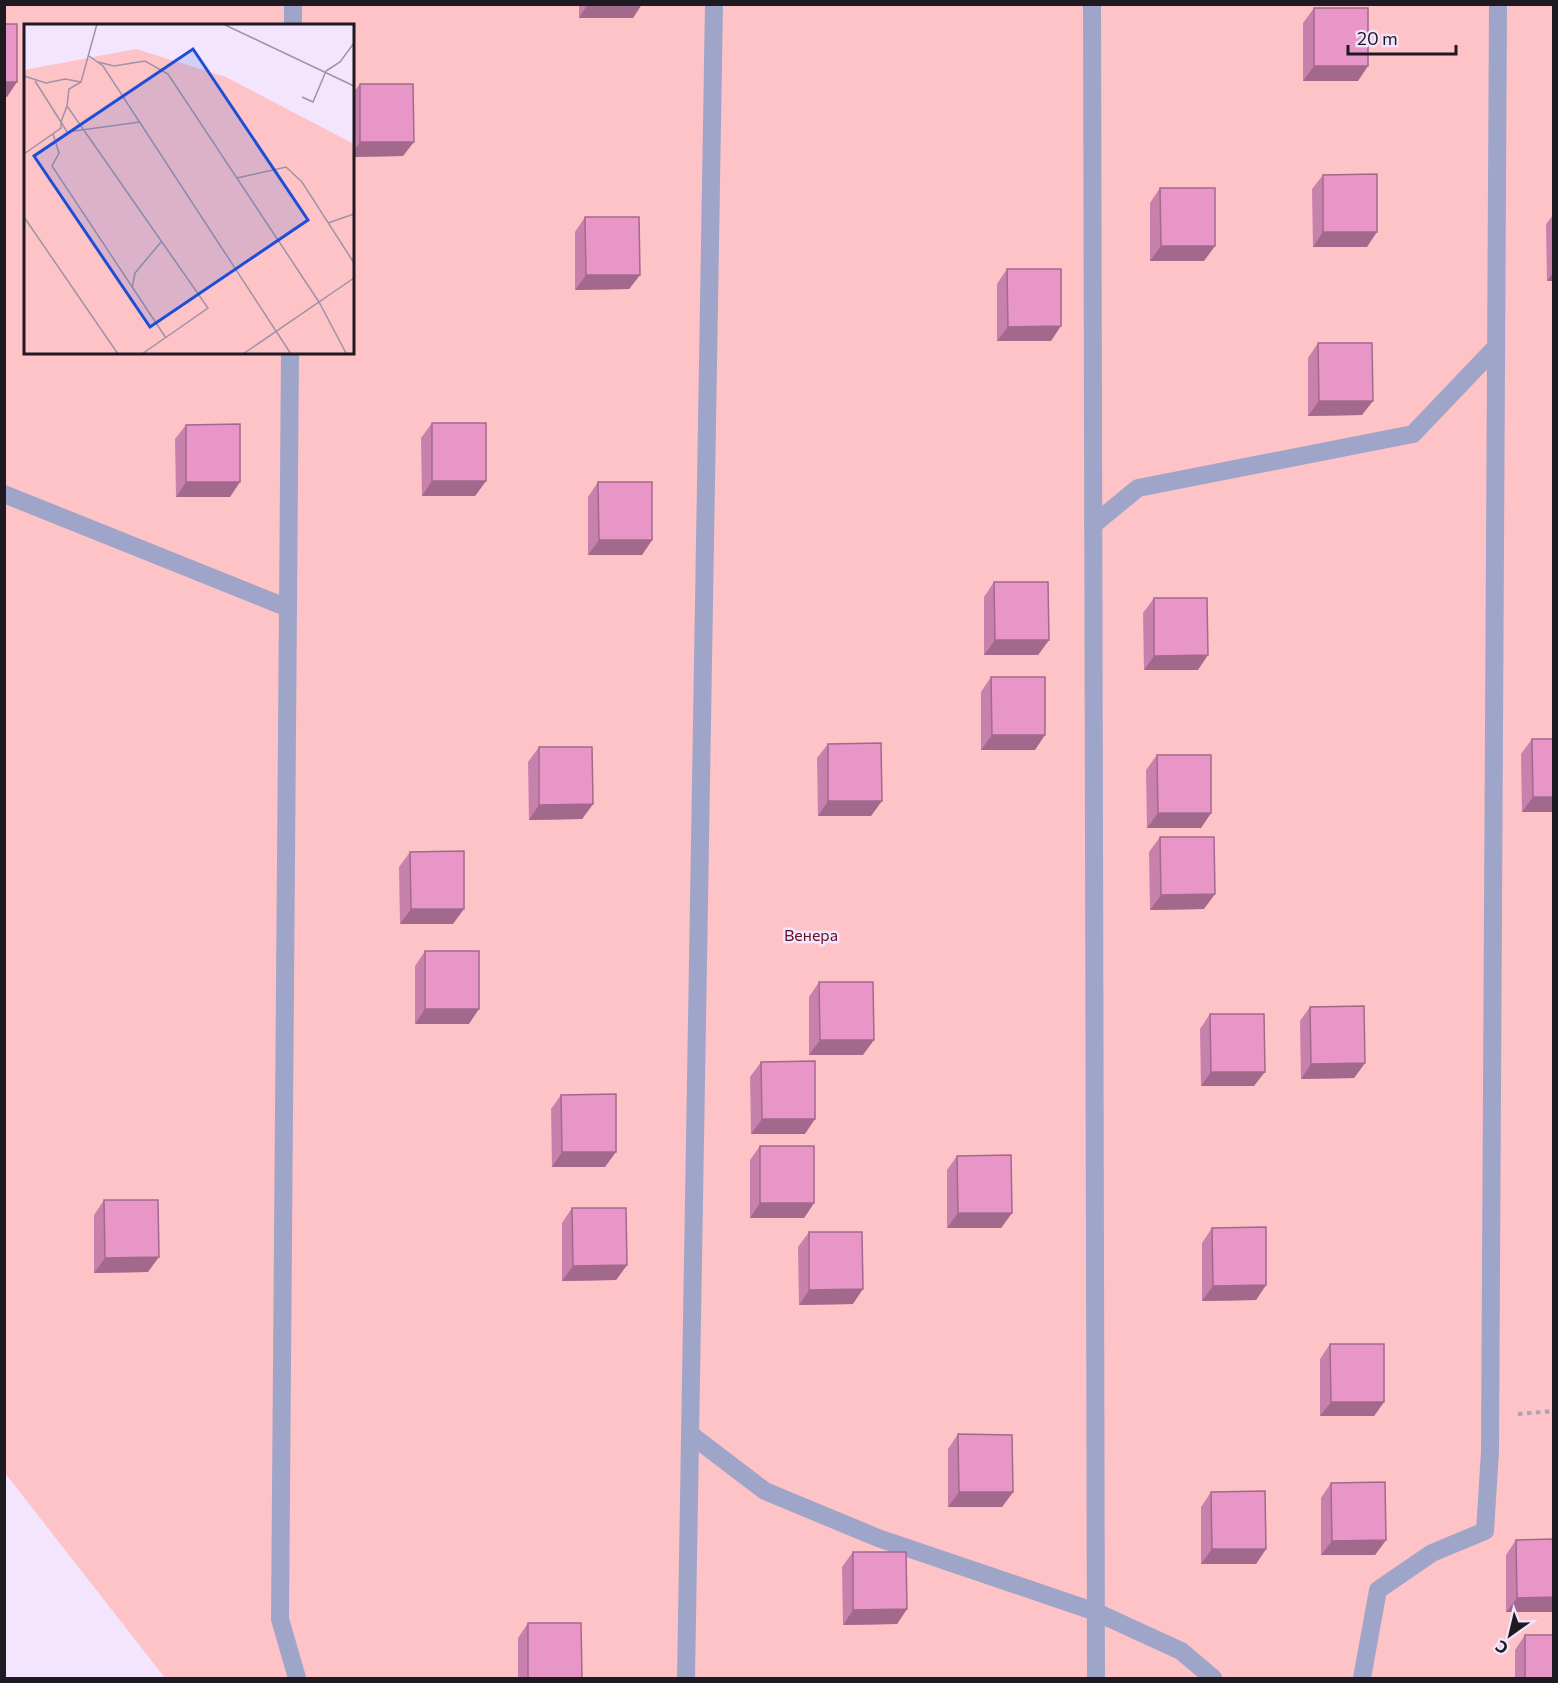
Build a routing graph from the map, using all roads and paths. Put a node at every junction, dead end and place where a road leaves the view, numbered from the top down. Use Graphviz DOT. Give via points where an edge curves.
graph roads {
  1 [pos="293,4"];
  2 [pos="714,4"];
  3 [pos="1092,4"];
  4 [pos="1498,4"];
  5 [pos="293,24"];
  6 [pos="1496,347"];
  7 [pos="290,354"];
  8 [pos="4,494"];
  9 [pos="1093,525"];
  10 [pos="288,608"];
  11 [pos="1554,1411"];
  12 [pos="1490,1416"];
  13 [pos="690,1434"];
  14 [pos="1096,1612"];
  15 [pos="297,1678"];
  16 [pos="686,1678"];
  17 [pos="1096,1678"];
  18 [pos="1212,1678"];
  19 [pos="1362,1678"];
  1 -- 5 [label="street"];
  2 -- 13 [label="street"];
  3 -- 9 [label="street"];
  4 -- 6 [label="street"];
  6 -- 9 [label="street" via="1413,434 1138,488"];
  6 -- 12 [label="street"];
  7 -- 10 [label="street"];
  8 -- 10 [label="street"];
  9 -- 14 [label="street"];
  10 -- 15 [label="street" via="280,1619"];
  11 -- 12 [label="path"];
  12 -- 19 [label="street" via="1485,1531 1432,1554 1378,1590"];
  13 -- 14 [label="street" via="765,1491 878,1539"];
  13 -- 16 [label="street"];
  14 -- 17 [label="street"];
  14 -- 18 [label="street" via="1182,1651"];
}
